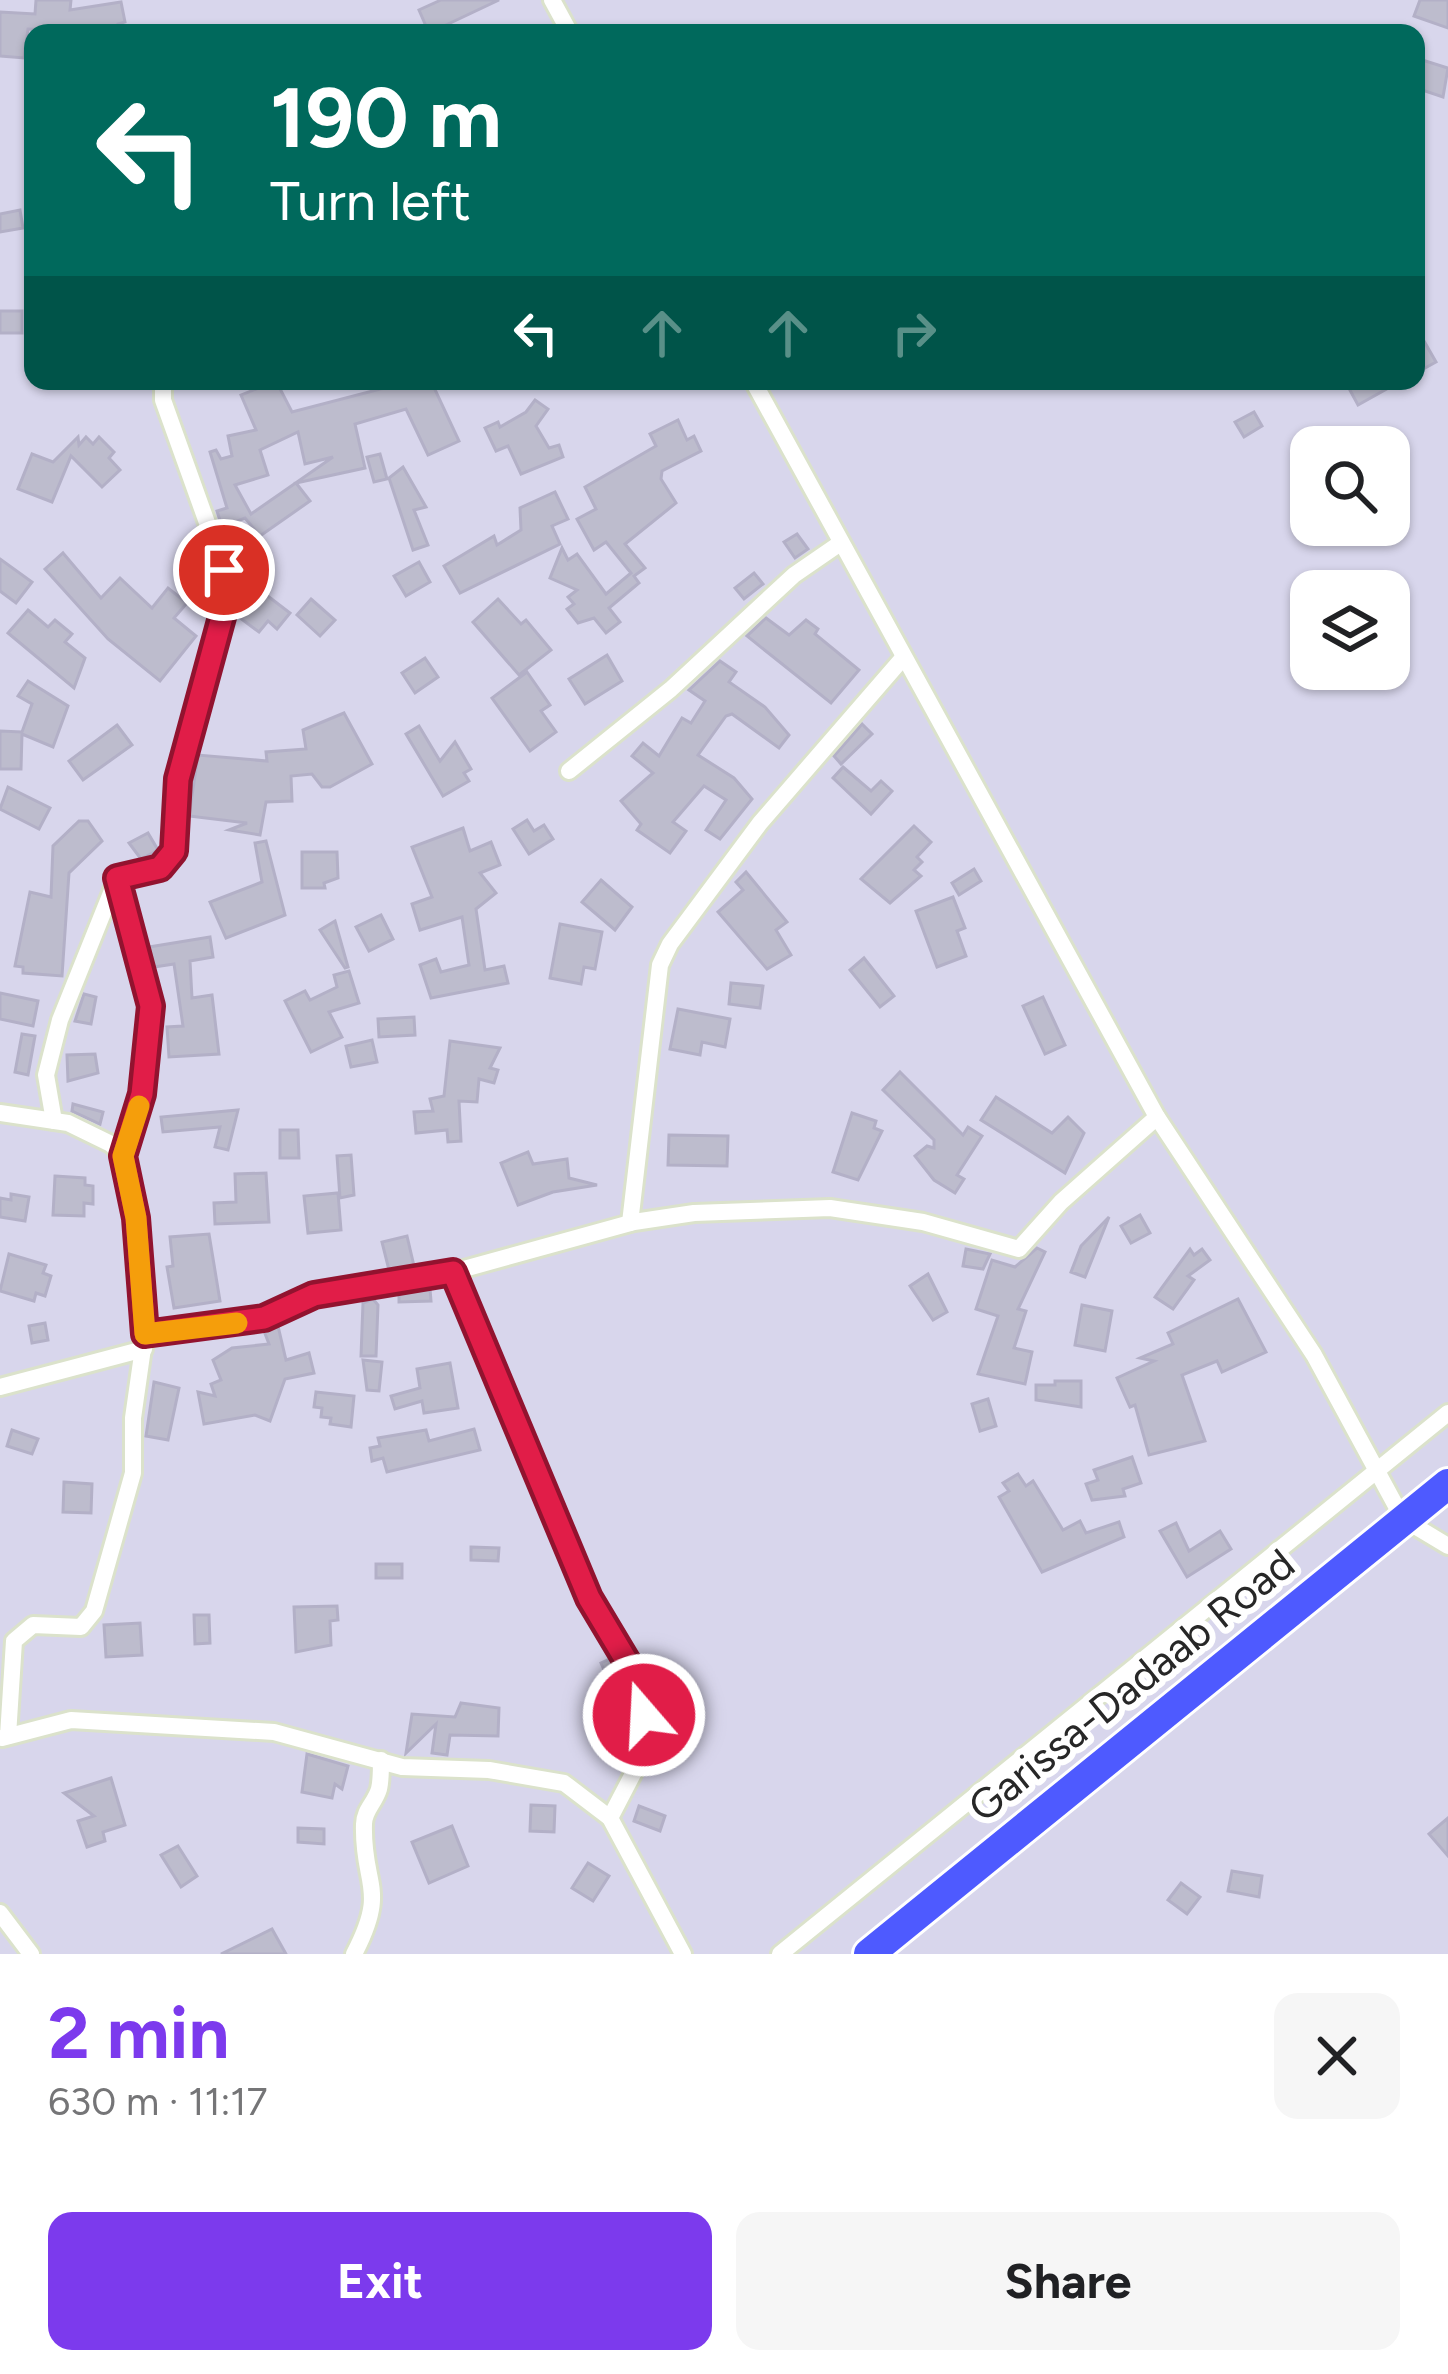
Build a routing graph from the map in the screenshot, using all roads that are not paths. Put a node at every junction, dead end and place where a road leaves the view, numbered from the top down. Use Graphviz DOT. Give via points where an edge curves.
graph roads {
  1 [pos="163,390"];
  2 [pos="758,390"];
  3 [pos="838,544"];
  4 [pos="902,659"];
  5 [pos="569,771"];
  6 [pos="117,878"];
  7 [pos="0,1113"];
  8 [pos="1157,1118"];
  9 [pos="54,1121"];
  10 [pos="123,1156"];
  11 [pos="630,1223"];
  12 [pos="453,1272"];
  13 [pos="144,1341"];
  14 [pos="0,1387"];
  15 [pos="1448,1413"];
  16 [pos="1378,1471"];
  17 [pos="1448,1484"];
  18 [pos="1403,1519"];
  19 [pos="1447,1544"];
  20 [pos="4,1737"];
  21 [pos="381,1760"];
  22 [pos="610,1818"];
  23 [pos="0,1913"];
  24 [pos="31,1954"];
  25 [pos="354,1954"];
  26 [pos="683,1954"];
  27 [pos="780,1954"];
  28 [pos="868,1954"];
  1 -- 6 [label="street" via="228,595 178,779 174,851 160,868"];
  2 -- 3 [label="street"];
  3 -- 4 [label="street"];
  3 -- 5 [label="street"];
  4 -- 8 [label="street"];
  4 -- 11 [label="street" via="760,823 670,944 660,965"];
  6 -- 9 [label="street" via="60,1019 46,1075"];
  6 -- 10 [label="street" via="151,1006 142,1094"];
  7 -- 9 [label="street"];
  8 -- 11 [label="street" via="1019,1249 923,1222 830,1208"];
  8 -- 16 [label="street" via="1314,1355"];
  9 -- 10 [label="street"];
  10 -- 13 [label="street"];
  11 -- 12 [label="street"];
  12 -- 13 [label="street" via="314,1295 264,1318"];
  12 -- 22 [label="street" via="589,1598 641,1685 648,1745"];
  13 -- 14 [label="street"];
  13 -- 20 [label="street" via="133,1474 94,1611 81,1627 33,1625 14,1640"];
  15 -- 16 [label="street"];
  16 -- 18 [label="street"];
  16 -- 27 [label="street"];
  17 -- 18 [label="highway, Garissa-Dadaab Road"];
  18 -- 19 [label="street"];
  18 -- 28 [label="highway, Garissa-Dadaab Road"];
  20 -- 21 [label="street" via="71,1720 185,1724 308,1737"];
  21 -- 22 [label="street" via="564,1783"];
  21 -- 25 [label="street" via="379,1790 364,1816 376,1885"];
  22 -- 26 [label="street"];
  23 -- 24 [label="street"];
}
